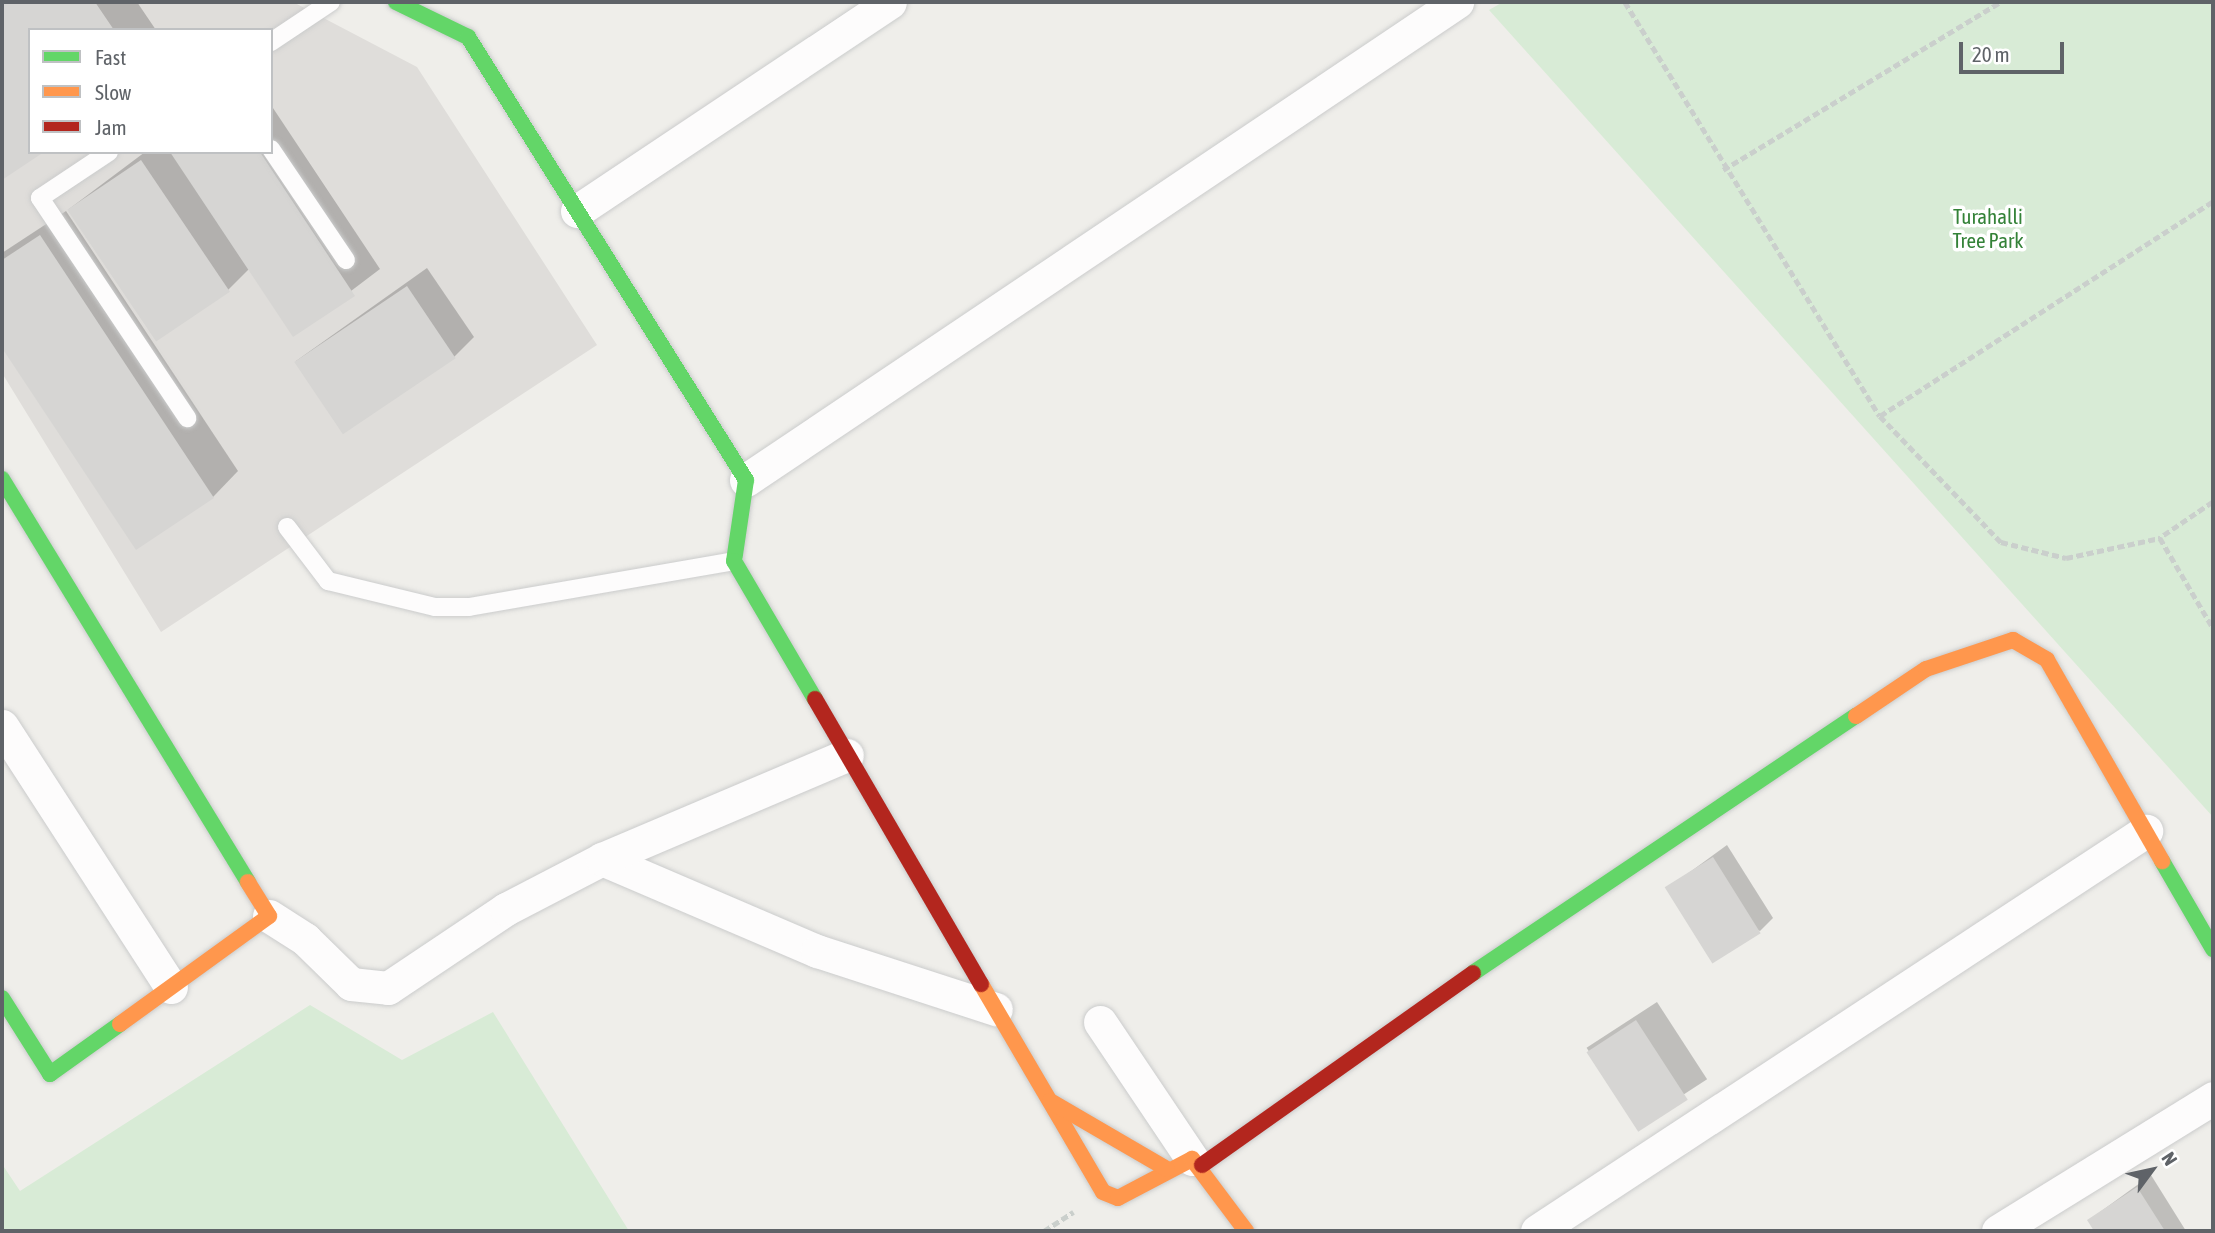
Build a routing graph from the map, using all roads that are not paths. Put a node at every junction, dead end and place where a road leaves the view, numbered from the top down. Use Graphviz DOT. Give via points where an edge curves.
graph roads {
  1 [pos="331,2"];
  2 [pos="396,2"];
  3 [pos="890,2"];
  4 [pos="1457,2"];
  5 [pos="273,41"];
  6 [pos="273,152"];
  7 [pos="106,154"];
  8 [pos="577,211"];
  9 [pos="346,260"];
  10 [pos="187,418"];
  11 [pos="2,479"];
  12 [pos="746,480"];
  13 [pos="288,527"];
  14 [pos="734,561"];
  15 [pos="2,726"];
  16 [pos="847,755"];
  17 [pos="2146,831"];
  18 [pos="602,859"];
  19 [pos="269,916"];
  20 [pos="2213,949"];
  21 [pos="171,987"];
  22 [pos="2,998"];
  23 [pos="996,1009"];
  24 [pos="1100,1022"];
  25 [pos="2213,1098"];
  26 [pos="1050,1101"];
  27 [pos="1187,1164"];
  28 [pos="1246,1231"];
  29 [pos="1537,1231"];
  30 [pos="1998,1231"];
  1 -- 5 [label="lane"];
  2 -- 8 [label="street" via="468,37"];
  3 -- 8 [label="street"];
  4 -- 12 [label="street"];
  6 -- 9 [label="lane"];
  7 -- 10 [label="lane" via="40,198"];
  8 -- 12 [label="street"];
  11 -- 19 [label="street"];
  12 -- 14 [label="street"];
  13 -- 14 [label="lane" via="328,581 435,607 469,607"];
  14 -- 16 [label="street"];
  15 -- 21 [label="street"];
  16 -- 18 [label="street"];
  16 -- 23 [label="street"];
  17 -- 20 [label="street"];
  17 -- 27 [label="street" via="2047,660 2013,640 1926,669"];
  17 -- 29 [label="street"];
  18 -- 19 [label="street" via="506,909 388,988 351,984 305,939"];
  18 -- 23 [label="street" via="817,951"];
  19 -- 21 [label="street"];
  21 -- 22 [label="street" via="50,1074"];
  23 -- 26 [label="street"];
  24 -- 27 [label="street"];
  25 -- 30 [label="street"];
  26 -- 27 [label="street"];
  26 -- 27 [label="street" via="1103,1192 1118,1198"];
  27 -- 28 [label="street"];
}
